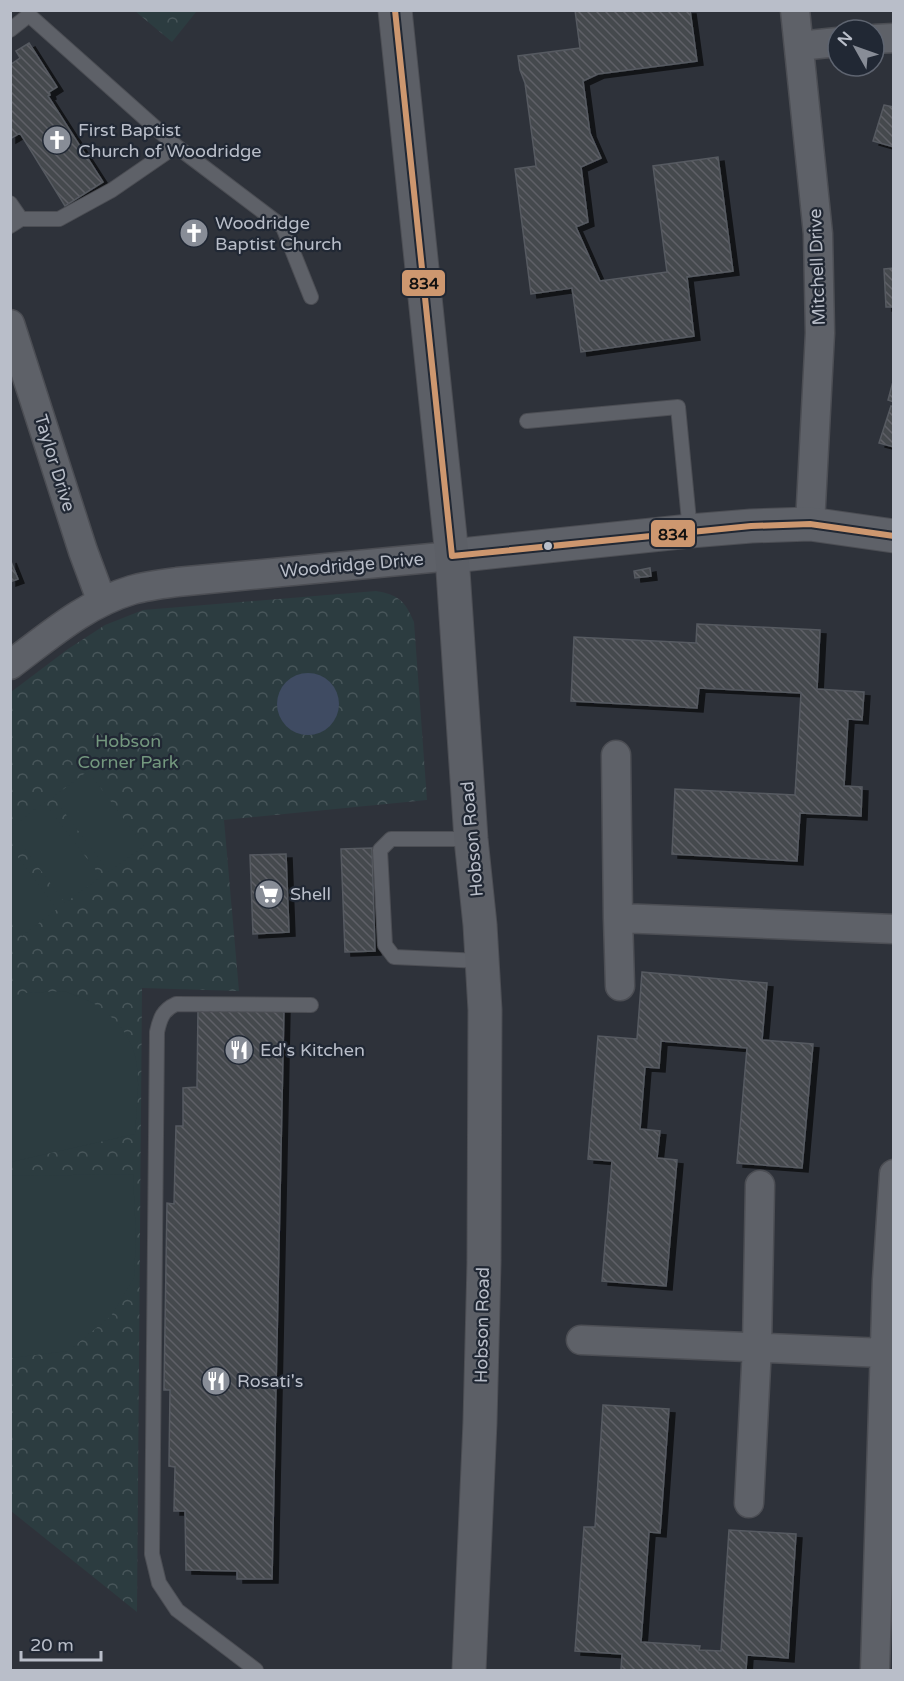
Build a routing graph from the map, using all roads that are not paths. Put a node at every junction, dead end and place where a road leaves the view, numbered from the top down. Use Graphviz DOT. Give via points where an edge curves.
graph roads {
  1 [pos="395,10"];
  2 [pos="795,10"];
  3 [pos="10,30"];
  4 [pos="826,43"];
  5 [pos="799,46"];
  6 [pos="176,146"];
  7 [pos="10,203"];
  8 [pos="16,222"];
  9 [pos="311,297"];
  10 [pos="10,324"];
  11 [pos="527,421"];
  12 [pos="810,524"];
  13 [pos="690,531"];
  14 [pos="894,536"];
  15 [pos="452,556"];
  16 [pos="102,602"];
  17 [pos="10,665"];
  18 [pos="616,755"];
  19 [pos="471,839"];
  20 [pos="618,918"];
  21 [pos="894,929"];
  22 [pos="482,961"];
  23 [pos="620,986"];
  24 [pos="311,1005"];
  25 [pos="894,1174"];
  26 [pos="760,1185"];
  27 [pos="581,1340"];
  28 [pos="757,1347"];
  29 [pos="885,1353"];
  30 [pos="749,1503"];
  31 [pos="256,1671"];
  32 [pos="469,1671"];
  33 [pos="874,1671"];
  1 -- 15 [label="main road, Hobson Road"];
  2 -- 5 [label="street, Mitchell Drive"];
  3 -- 6 [label="lane" via="29,15"];
  4 -- 5 [label="street"];
  5 -- 12 [label="street, Mitchell Drive" via="818,234 820,333"];
  6 -- 8 [label="lane" via="112,190 59,219"];
  6 -- 9 [label="lane" via="283,227"];
  7 -- 8 [label="lane"];
  10 -- 16 [label="street, Taylor Drive"];
  11 -- 13 [label="lane" via="678,407"];
  12 -- 13 [label="street, Woodridge Drive"];
  12 -- 14 [label="street, Woodridge Drive"];
  13 -- 15 [label="street, Woodridge Drive"];
  15 -- 16 [label="street, Woodridge Drive" via="177,582 132,590"];
  15 -- 19 [label="main road, Hobson Road"];
  16 -- 17 [label="street, Woodridge Drive" via="70,620"];
  18 -- 20 [label="street"];
  19 -- 22 [label="main road, Hobson Road"];
  19 -- 22 [label="lane" via="391,839 380,850 385,945 394,957"];
  20 -- 21 [label="street"];
  20 -- 23 [label="street"];
  22 -- 32 [label="main road, Hobson Road" via="484,1263"];
  24 -- 31 [label="lane" via="176,1004 167,1008 157,1032 152,1554 159,1582 177,1610"];
  25 -- 29 [label="street"];
  26 -- 28 [label="street"];
  27 -- 28 [label="street"];
  28 -- 29 [label="street"];
  28 -- 30 [label="street"];
  29 -- 33 [label="street"];
}
